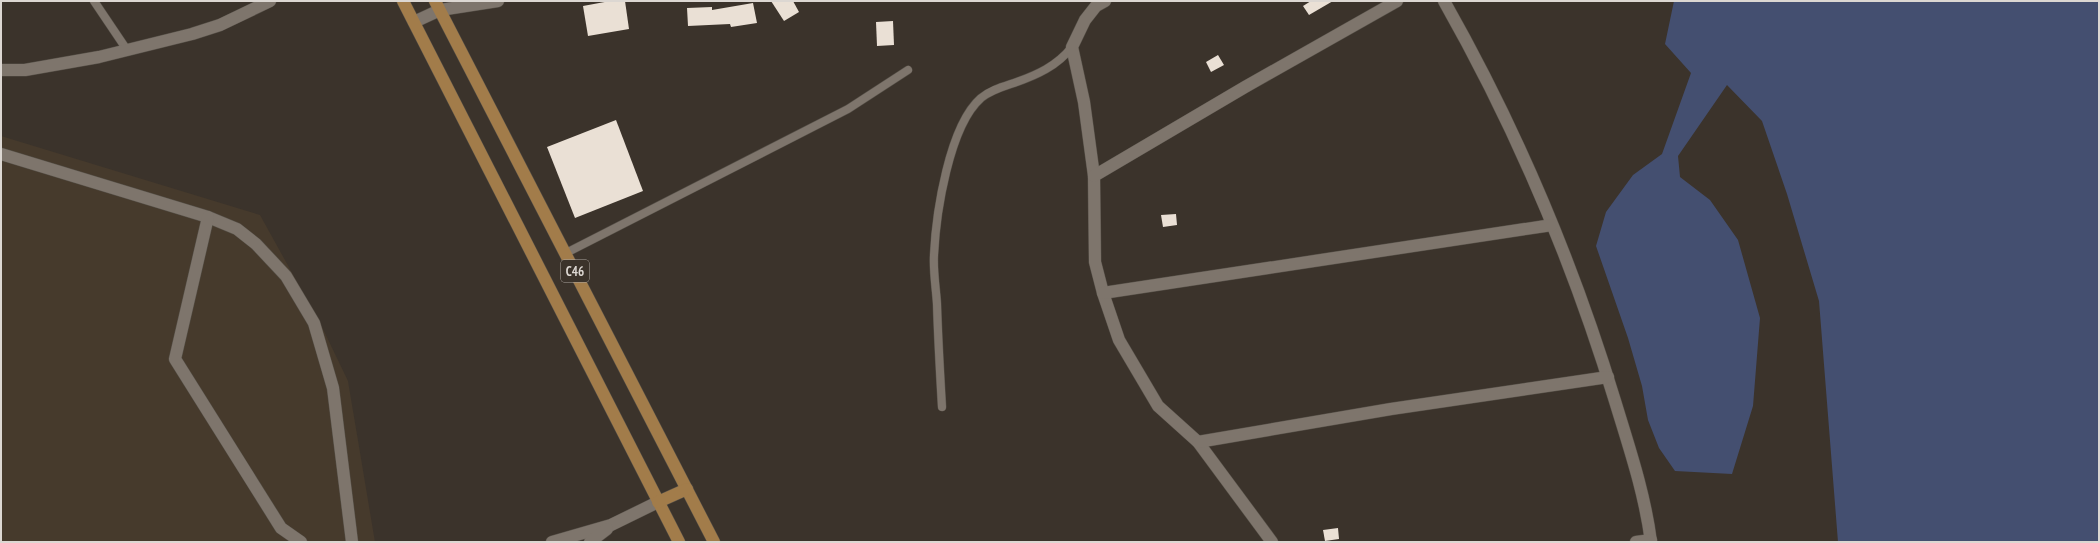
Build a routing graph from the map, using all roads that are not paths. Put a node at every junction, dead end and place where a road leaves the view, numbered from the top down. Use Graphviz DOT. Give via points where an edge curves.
graph roads {
  1 [pos="94,1"];
  2 [pos="270,1"];
  3 [pos="403,1"];
  4 [pos="498,1"];
  5 [pos="1397,1"];
  6 [pos="1444,1"];
  7 [pos="1098,3"];
  8 [pos="438,5"];
  9 [pos="414,22"];
  10 [pos="1072,47"];
  11 [pos="127,50"];
  12 [pos="1,70"];
  13 [pos="908,70"];
  14 [pos="1,154"];
  15 [pos="1094,176"];
  16 [pos="208,217"];
  17 [pos="1552,225"];
  18 [pos="566,253"];
  19 [pos="1103,293"];
  20 [pos="1608,377"];
  21 [pos="942,407"];
  22 [pos="1198,442"];
  23 [pos="688,489"];
  24 [pos="658,502"];
  25 [pos="611,525"];
  26 [pos="1651,541"];
  27 [pos="300,542"];
  28 [pos="352,542"];
  29 [pos="552,542"];
  30 [pos="590,542"];
  31 [pos="679,542"];
  32 [pos="714,542"];
  33 [pos="1272,542"];
  34 [pos="1636,542"];
  1 -- 11 [label="lane"];
  2 -- 11 [label="street" via="220,25"];
  3 -- 9 [label="main road, C46"];
  4 -- 8 [label="street"];
  5 -- 15 [label="street"];
  6 -- 17 [label="street" via="1480,65"];
  7 -- 10 [label="street" via="1085,20"];
  8 -- 9 [label="street"];
  8 -- 18 [label="main road, C46"];
  9 -- 24 [label="main road, C46"];
  10 -- 15 [label="street" via="1084,102"];
  10 -- 21 [label="lane" via="1061,60 1036,75 996,89 981,98 968,113 957,134 941,203 934,255"];
  11 -- 12 [label="street" via="25,70"];
  13 -- 18 [label="lane" via="848,109"];
  14 -- 16 [label="street"];
  15 -- 19 [label="street" via="1095,262"];
  16 -- 27 [label="street" via="175,359 281,528"];
  16 -- 28 [label="street" via="237,229 256,244 286,276 314,323 333,388"];
  17 -- 19 [label="street"];
  17 -- 20 [label="street"];
  18 -- 23 [label="main road, C46"];
  19 -- 22 [label="street" via="1119,340 1158,406"];
  20 -- 22 [label="street" via="1391,409"];
  20 -- 26 [label="street" via="1634,464"];
  22 -- 33 [label="street"];
  23 -- 24 [label="main road"];
  23 -- 32 [label="main road, C46"];
  24 -- 25 [label="street"];
  24 -- 31 [label="main road, C46"];
  25 -- 29 [label="street"];
  25 -- 30 [label="street"];
  26 -- 34 [label="street"];
}
